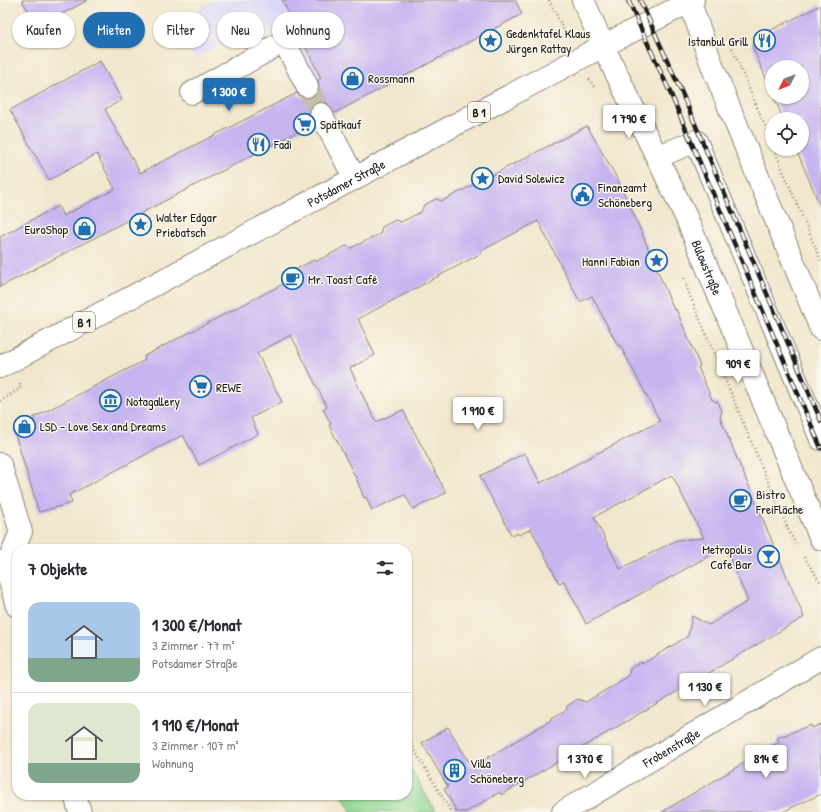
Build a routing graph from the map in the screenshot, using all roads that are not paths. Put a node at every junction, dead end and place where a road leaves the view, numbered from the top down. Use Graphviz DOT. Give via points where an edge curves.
graph roads {
  1 [pos="583,0"];
  2 [pos="691,1"];
  3 [pos="603,46"];
  4 [pos="307,86"];
  5 [pos="192,92"];
  6 [pos="321,114"];
  7 [pos="657,157"];
  8 [pos="354,179"];
  9 [pos="821,329"];
  10 [pos="0,367"];
  11 [pos="821,440"];
  12 [pos="0,464"];
  13 [pos="821,539"];
  14 [pos="14,544"];
  15 [pos="12,548"];
  16 [pos="3,564"];
  17 [pos="12,591"];
  18 [pos="821,658"];
  19 [pos="76,800"];
  20 [pos="80,812"];
  21 [pos="563,812"];
  1 -- 3 [label="main road, Bülowstraße"];
  2 -- 3 [label="main road, Potsdamer Straße / B 1"];
  2 -- 9 [label="main road" via="709,58"];
  3 -- 7 [label="main road, Bülowstraße"];
  3 -- 8 [label="main road, Potsdamer Straße / B 1"];
  4 -- 5 [label="main road" via="284,41"];
  6 -- 8 [label="main road"];
  7 -- 11 [label="main road" via="696,141"];
  7 -- 13 [label="main road, Bülowstraße" via="686,217"];
  8 -- 10 [label="main road, Potsdamer Straße / B 1"];
  12 -- 14 [label="main road" via="21,532"];
  15 -- 16 [label="main road"];
  16 -- 17 [label="main road"];
  18 -- 21 [label="main road, Frobenstraße"];
  19 -- 20 [label="main road"];
}
